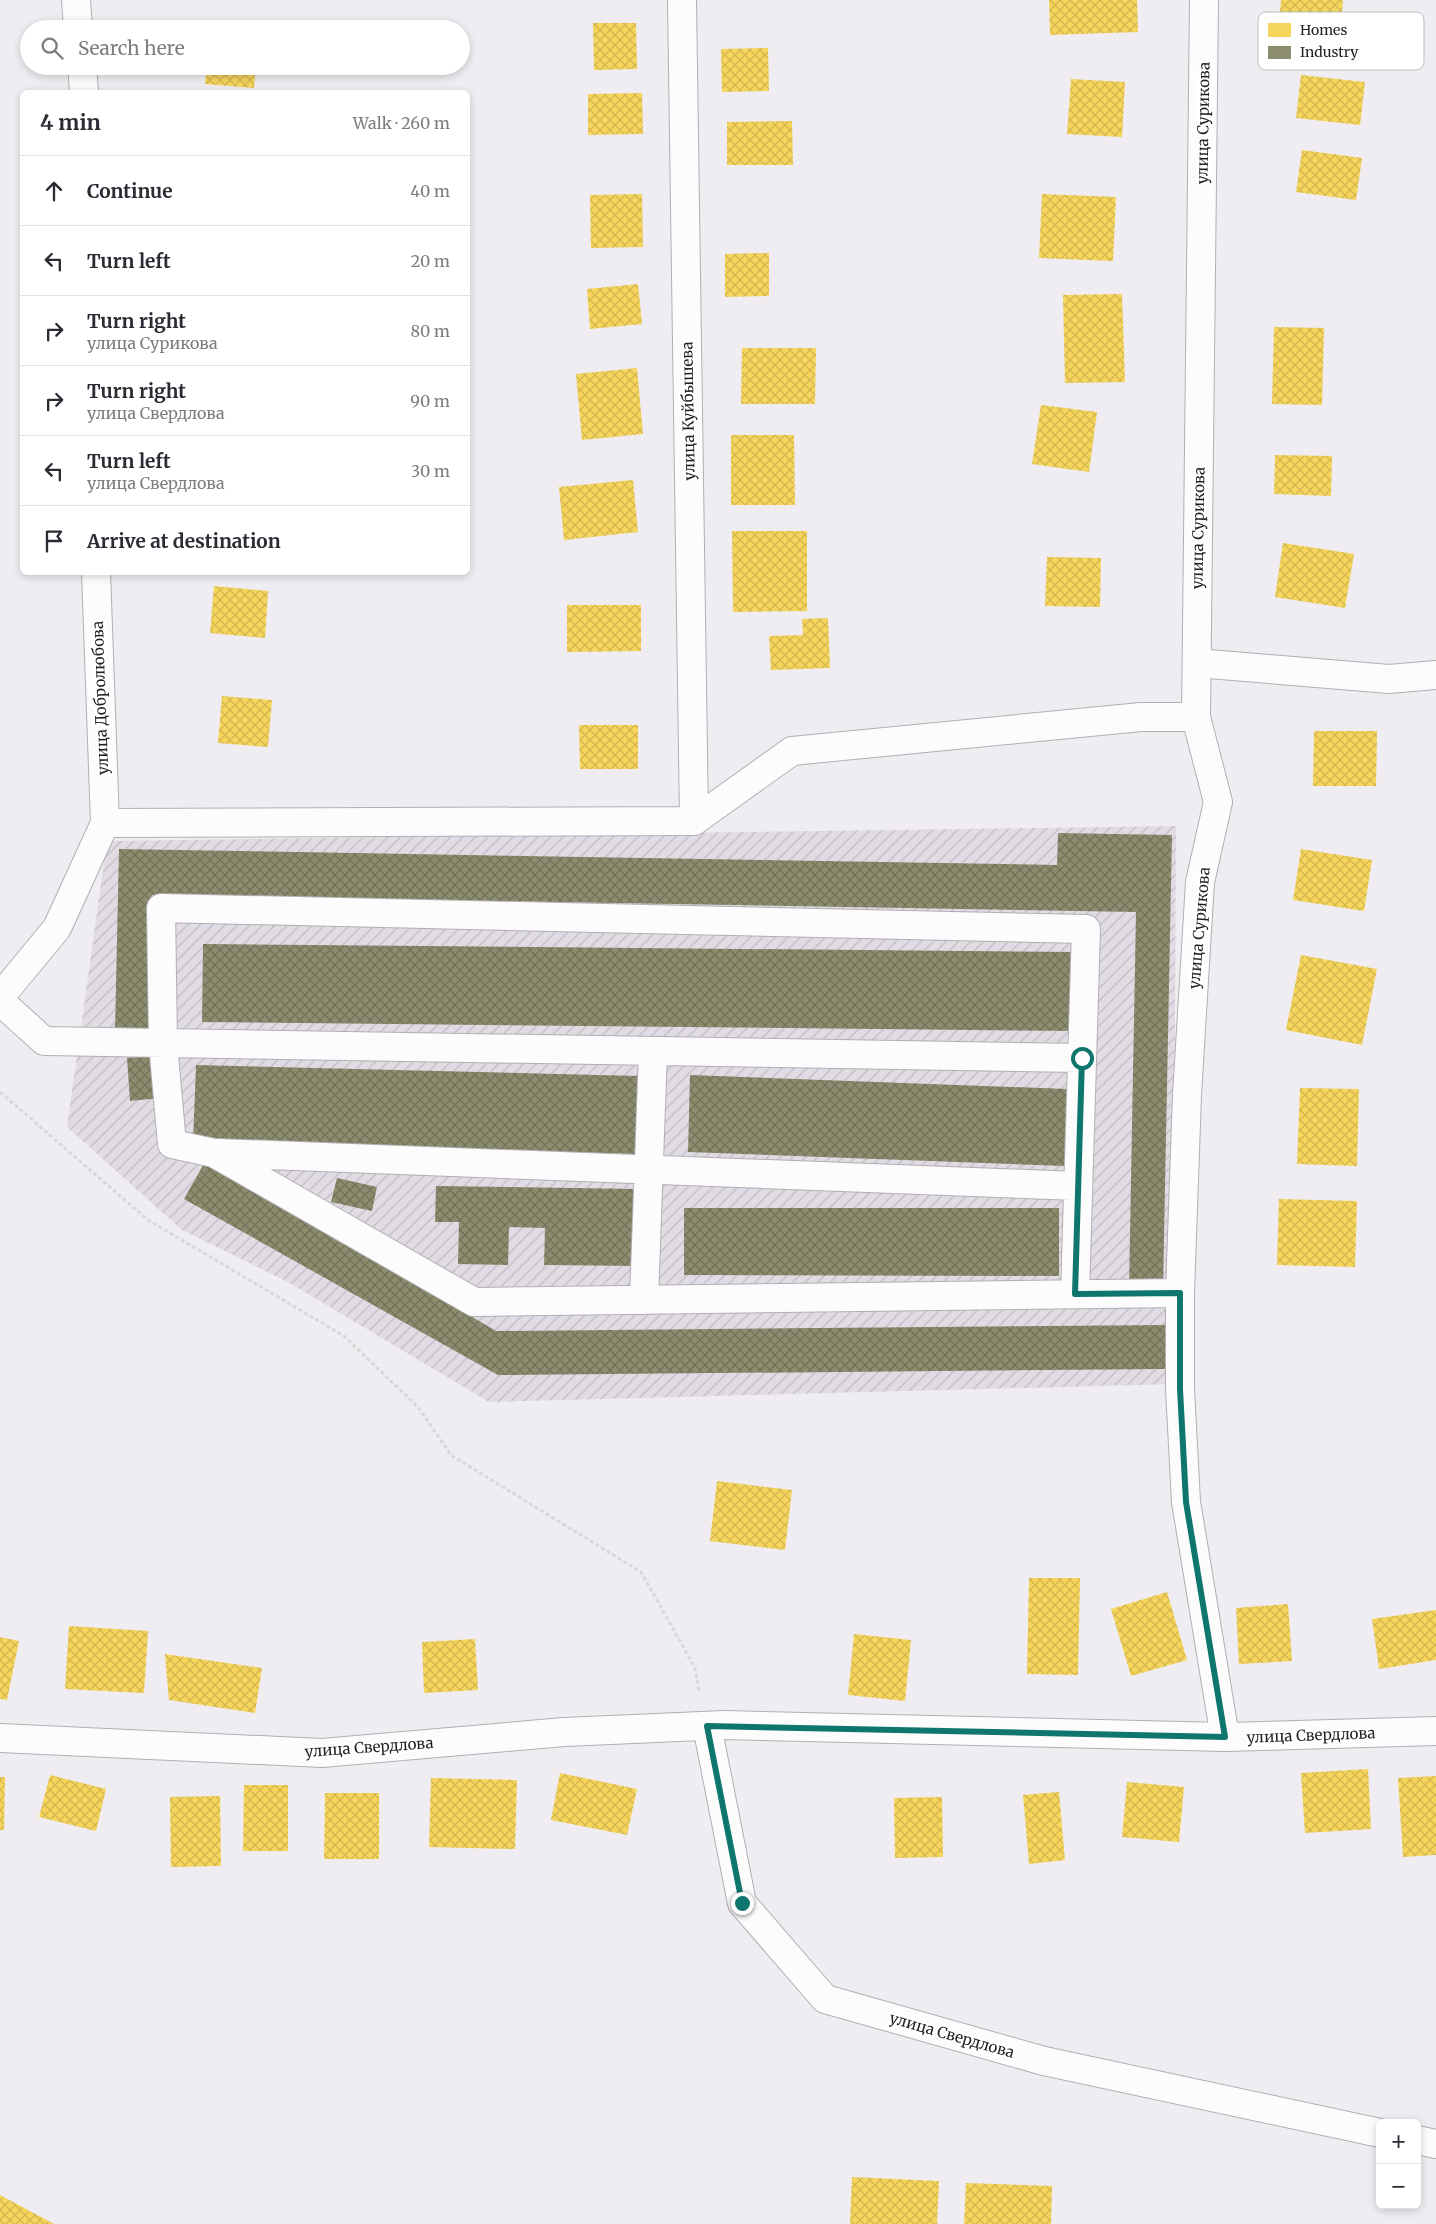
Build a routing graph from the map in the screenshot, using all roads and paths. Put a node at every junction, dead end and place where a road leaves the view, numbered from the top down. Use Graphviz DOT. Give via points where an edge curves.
graph roads {
  1 [pos="76,0"];
  2 [pos="682,0"];
  3 [pos="1204,0"];
  4 [pos="77,20"];
  5 [pos="83,75"];
  6 [pos="84,90"];
  7 [pos="96,575"];
  8 [pos="1197,663"];
  9 [pos="1436,675"];
  10 [pos="1196,717"];
  11 [pos="694,821"];
  12 [pos="105,823"];
  13 [pos="0,997"];
  14 [pos="0,1002"];
  15 [pos="163,1044"];
  16 [pos="653,1051"];
  17 [pos="1082,1058"];
  18 [pos="0,1092"];
  19 [pos="214,1153"];
  20 [pos="648,1170"];
  21 [pos="1078,1186"];
  22 [pos="1180,1293"];
  23 [pos="1075,1294"];
  24 [pos="644,1300"];
  25 [pos="707,1726"];
  26 [pos="1436,1731"];
  27 [pos="1225,1737"];
  28 [pos="0,1738"];
  29 [pos="1376,2132"];
  30 [pos="1421,2141"];
  31 [pos="1436,2144"];
  1 -- 4 [label="street"];
  2 -- 11 [label="street, улица Куйбышева"];
  3 -- 8 [label="street, улица Сурикова"];
  5 -- 6 [label="street"];
  7 -- 12 [label="street, улица Добролюбова"];
  8 -- 9 [label="street" via="1389,679"];
  8 -- 10 [label="street, улица Сурикова"];
  10 -- 11 [label="street" via="1141,717 792,751"];
  10 -- 22 [label="street, улица Сурикова" via="1218,802 1200,882 1187,1095"];
  11 -- 12 [label="street"];
  12 -- 13 [label="street" via="57,928"];
  14 -- 15 [label="street" via="44,1041"];
  15 -- 16 [label="street"];
  15 -- 17 [label="street" via="161,908 1086,929"];
  15 -- 19 [label="street" via="172,1144"];
  16 -- 17 [label="street"];
  16 -- 20 [label="street"];
  17 -- 21 [label="street"];
  18 -- 25 [label="path" via="148,1220 344,1336 418,1407 451,1455 641,1572 695,1668"];
  19 -- 20 [label="street"];
  19 -- 24 [label="street" via="474,1302"];
  20 -- 21 [label="street"];
  20 -- 24 [label="street"];
  21 -- 23 [label="street"];
  22 -- 23 [label="street"];
  22 -- 27 [label="street, улица Сурикова" via="1180,1389 1186,1502"];
  23 -- 24 [label="street"];
  25 -- 27 [label="street, улица Свердлова"];
  25 -- 28 [label="street, улица Свердлова" via="564,1732 322,1753"];
  25 -- 29 [label="street, улица Свердлова" via="742,1903 826,1999 1044,2061"];
  26 -- 27 [label="street, улица Свердлова"];
  30 -- 31 [label="street"];
}
